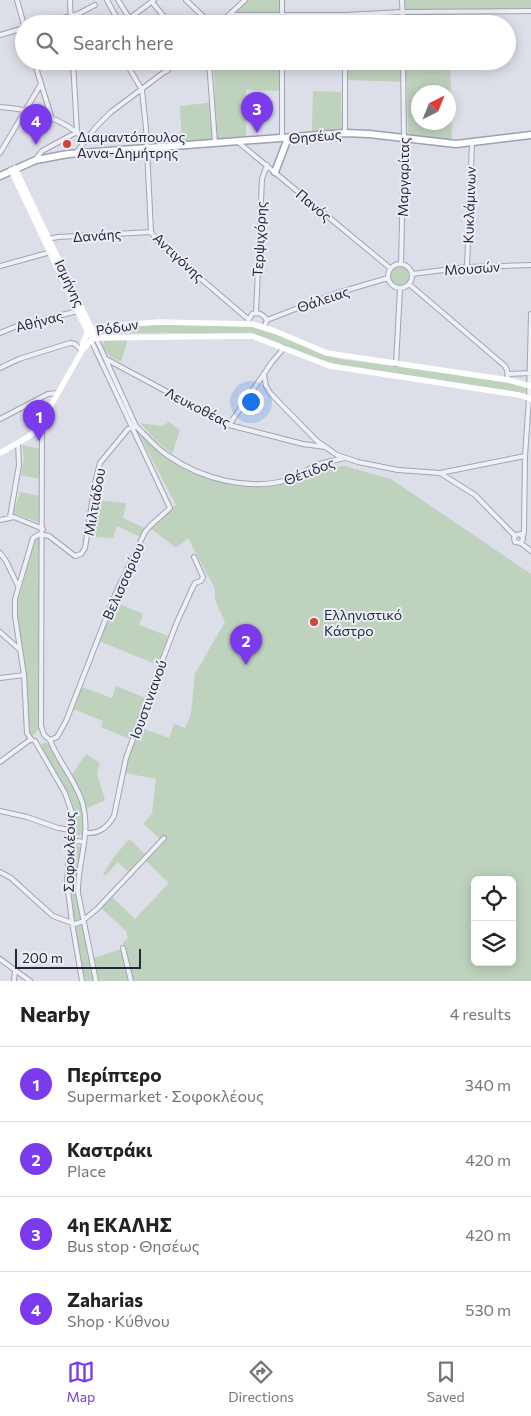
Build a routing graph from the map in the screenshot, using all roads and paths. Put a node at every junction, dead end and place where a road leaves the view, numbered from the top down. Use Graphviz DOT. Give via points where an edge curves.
graph roads {
  1 [pos="17,0"];
  2 [pos="70,0"];
  3 [pos="118,0"];
  4 [pos="186,0"];
  5 [pos="245,0"];
  6 [pos="282,0"];
  7 [pos="402,0"];
  8 [pos="107,1"];
  9 [pos="153,1"];
  10 [pos="95,5"];
  11 [pos="531,11"];
  12 [pos="402,12"];
  13 [pos="21,15"];
  14 [pos="71,15"];
  15 [pos="73,15"];
  16 [pos="116,15"];
  17 [pos="126,15"];
  18 [pos="132,15"];
  19 [pos="163,15"];
  20 [pos="202,15"];
  21 [pos="230,15"];
  22 [pos="282,15"];
  23 [pos="345,15"];
  24 [pos="402,15"];
  25 [pos="15,30"];
  26 [pos="0,36"];
  27 [pos="37,70"];
  28 [pos="74,70"];
  29 [pos="130,70"];
  30 [pos="210,70"];
  31 [pos="282,70"];
  32 [pos="345,70"];
  33 [pos="403,70"];
  34 [pos="167,71"];
  35 [pos="41,84"];
  36 [pos="142,90"];
  37 [pos="0,107"];
  38 [pos="26,109"];
  39 [pos="52,119"];
  40 [pos="77,132"];
  41 [pos="345,133"];
  42 [pos="531,135"];
  43 [pos="285,138"];
  44 [pos="404,138"];
  45 [pos="85,140"];
  46 [pos="237,142"];
  47 [pos="215,143"];
  48 [pos="472,143"];
  49 [pos="147,147"];
  50 [pos="76,153"];
  51 [pos="0,154"];
  52 [pos="36,160"];
  53 [pos="267,165"];
  54 [pos="13,169"];
  55 [pos="275,172"];
  56 [pos="0,176"];
  57 [pos="151,232"];
  58 [pos="47,240"];
  59 [pos="52,251"];
  60 [pos="400,264"];
  61 [pos="531,265"];
  62 [pos="0,266"];
  63 [pos="467,267"];
  64 [pos="390,268"];
  65 [pos="412,274"];
  66 [pos="388,278"];
  67 [pos="410,284"];
  68 [pos="400,289"];
  69 [pos="78,311"];
  70 [pos="256,313"];
  71 [pos="531,314"];
  72 [pos="267,320"];
  73 [pos="248,321"];
  74 [pos="264,327"];
  75 [pos="90,331"];
  76 [pos="0,333"];
  77 [pos="94,339"];
  78 [pos="284,348"];
  79 [pos="82,351"];
  80 [pos="106,358"];
  81 [pos="396,364"];
  82 [pos="0,368"];
  83 [pos="530,373"];
  84 [pos="264,374"];
  85 [pos="508,377"];
  86 [pos="530,386"];
  87 [pos="57,393"];
  88 [pos="530,398"];
  89 [pos="0,419"];
  90 [pos="42,421"];
  91 [pos="229,424"];
  92 [pos="134,426"];
  93 [pos="18,443"];
  94 [pos="325,447"];
  95 [pos="0,453"];
  96 [pos="525,456"];
  97 [pos="344,458"];
  98 [pos="440,472"];
  99 [pos="10,517"];
  100 [pos="0,520"];
  101 [pos="43,532"];
  102 [pos="519,536"];
  103 [pos="521,544"];
  104 [pos="531,551"];
  105 [pos="0,553"];
  106 [pos="194,557"];
  107 [pos="18,586"];
  108 [pos="0,632"];
  109 [pos="20,649"];
  110 [pos="24,676"];
  111 [pos="0,678"];
  112 [pos="44,735"];
  113 [pos="33,740"];
  114 [pos="50,740"];
  115 [pos="0,762"];
  116 [pos="0,811"];
  117 [pos="71,830"];
  118 [pos="85,833"];
  119 [pos="164,838"];
  120 [pos="70,840"];
  121 [pos="84,842"];
  122 [pos="0,872"];
  123 [pos="84,920"];
  124 [pos="72,922"];
  125 [pos="123,948"];
  126 [pos="1,961"];
  127 [pos="14,971"];
  128 [pos="132,980"];
  129 [pos="14,981"];
  130 [pos="30,981"];
  131 [pos="82,981"];
  132 [pos="96,981"];
  1 -- 13 [label="street"];
  2 -- 14 [label="street"];
  3 -- 17 [label="street"];
  4 -- 20 [label="street"];
  5 -- 21 [label="street"];
  6 -- 22 [label="street"];
  7 -- 12 [label="street"];
  8 -- 16 [label="street"];
  9 -- 18 [label="street"];
  9 -- 19 [label="street"];
  10 -- 15 [label="street"];
  11 -- 12 [label="street"];
  12 -- 23 [label="street"];
  12 -- 24 [label="street"];
  21 -- 22 [label="street"];
  22 -- 23 [label="street"];
  25 -- 26 [label="street"];
  27 -- 35 [label="street"];
  28 -- 40 [label="street"];
  29 -- 36 [label="street"];
  30 -- 47 [label="street"];
  31 -- 43 [label="street"];
  32 -- 41 [label="street"];
  33 -- 44 [label="street, Μαργαρίτας"];
  34 -- 36 [label="street"];
  35 -- 38 [label="street"];
  35 -- 39 [label="street"];
  36 -- 45 [label="street" via="111,112"];
  36 -- 49 [label="street, Αντιγόνης"];
  37 -- 38 [label="street"];
  38 -- 39 [label="street"];
  38 -- 51 [label="street"];
  39 -- 40 [label="street"];
  40 -- 45 [label="street"];
  40 -- 52 [label="street" via="42,152"];
  41 -- 43 [label="main road, Θησέως"];
  41 -- 44 [label="main road, Θησέως"];
  42 -- 48 [label="main road, Θησέως"];
  43 -- 46 [label="main road, Θησέως"];
  43 -- 55 [label="main road"];
  44 -- 48 [label="main road, Θησέως"];
  44 -- 60 [label="street, Μαργαρίτας"];
  45 -- 50 [label="street"];
  46 -- 47 [label="main road, Θησέως"];
  46 -- 53 [label="street, Πανός"];
  47 -- 49 [label="main road, Θησέως"];
  48 -- 63 [label="street, Κυκλάμινων"];
  49 -- 50 [label="main road, Θησέως"];
  49 -- 57 [label="street, Αντιγόνης"];
  50 -- 52 [label="main road, Θησέως"];
  52 -- 54 [label="main road, Θησέως"];
  53 -- 55 [label="street, Πανός"];
  53 -- 70 [label="street, Τερψιχόρης" via="262,179"];
  54 -- 56 [label="main road, Θησέως"];
  54 -- 58 [label="street, Ισμήνης"];
  55 -- 64 [label="street, Πανός"];
  57 -- 58 [label="street, Δανάης"];
  57 -- 73 [label="street, Αντιγόνης"];
  58 -- 59 [label="street, Ισμήνης"];
  59 -- 62 [label="street"];
  59 -- 69 [label="street, Ισμήνης"];
  59 -- 75 [label="street, Ισμήνης"];
  60 -- 64 [label="street"];
  60 -- 65 [label="street" via="406,265"];
  61 -- 63 [label="street, Μουσών"];
  63 -- 65 [label="street, Μουσών"];
  64 -- 66 [label="street"];
  65 -- 67 [label="street"];
  66 -- 68 [label="street" via="390,284"];
  66 -- 72 [label="street, Θάλειας" via="337,293"];
  67 -- 68 [label="street"];
  67 -- 85 [label="street" via="505,366"];
  68 -- 81 [label="street"];
  69 -- 75 [label="street, Ισμήνης"];
  69 -- 76 [label="street, Αθήνας"];
  70 -- 72 [label="street"];
  70 -- 73 [label="street"];
  71 -- 83 [label="street"];
  72 -- 74 [label="street"];
  73 -- 74 [label="street, Ρόδων"];
  73 -- 75 [label="street, Ρόδων" via="159,322 115,325"];
  74 -- 81 [label="street, Ρόδων" via="327,354"];
  75 -- 77 [label="street, Ισμήνης"];
  75 -- 79 [label="street, Ρόδων"];
  77 -- 78 [label="street, Ρόδων" via="252,336"];
  77 -- 79 [label="street, Ρόδων"];
  77 -- 80 [label="street, Ισμήνης"];
  77 -- 92 [label="street, Ισμήνης"];
  78 -- 84 [label="street"];
  78 -- 88 [label="street, Ρόδων" via="330,366"];
  79 -- 82 [label="street" via="75,344 65,344"];
  79 -- 87 [label="street"];
  80 -- 91 [label="street, Λευκοθέας"];
  80 -- 92 [label="street, Ισμήνης"];
  81 -- 85 [label="street, Ρόδων"];
  83 -- 85 [label="street"];
  83 -- 86 [label="street"];
  84 -- 91 [label="street"];
  84 -- 94 [label="street, Θέτιδος" via="270,393"];
  85 -- 86 [label="street, Ρόδων"];
  86 -- 88 [label="street"];
  87 -- 89 [label="street" via="48,394"];
  87 -- 90 [label="street"];
  88 -- 96 [label="street"];
  90 -- 93 [label="street" via="34,433"];
  90 -- 101 [label="street"];
  91 -- 94 [label="street, Λευκοθέας"];
  92 -- 97 [label="street, Θέτιδος" via="182,465 208,476 244,483 290,480 318,464"];
  92 -- 101 [label="street, Μιλτιάδου" via="123,434 98,467 84,551 75,556"];
  92 -- 114 [label="street, Βελισσαρίου" via="170,508 145,532 115,595 66,721 58,736"];
  93 -- 95 [label="street"];
  93 -- 99 [label="street" via="19,465"];
  94 -- 97 [label="street, Θέτιδος"];
  96 -- 98 [label="street, Θέτιδος"];
  96 -- 102 [label="street" via="524,526"];
  97 -- 98 [label="street, Θέτιδος" via="398,470"];
  98 -- 102 [label="street" via="474,495"];
  99 -- 100 [label="street"];
  99 -- 101 [label="street"];
  101 -- 107 [label="street, Σοφοκλέους" via="33,538"];
  101 -- 112 [label="street" via="41,726"];
  102 -- 103 [label="street" via="523,540"];
  102 -- 103 [label="street" via="515,542"];
  103 -- 104 [label="street"];
  105 -- 107 [label="street"];
  106 -- 118 [label="street, Ιουστινιανού" via="203,577 195,583 176,622 126,758 114,816 101,831"];
  107 -- 109 [label="street, Σοφοκλέους" via="14,610"];
  108 -- 109 [label="street"];
  109 -- 110 [label="street, Σοφοκλέους"];
  110 -- 111 [label="street"];
  110 -- 113 [label="street, Σοφοκλέους" via="26,727"];
  112 -- 113 [label="street"];
  112 -- 114 [label="street, Σοφοκλέους"];
  113 -- 115 [label="street"];
  113 -- 117 [label="street, Σοφοκλέους" via="70,804"];
  114 -- 118 [label="street, Σοφοκλέους" via="82,801"];
  116 -- 117 [label="street"];
  117 -- 120 [label="street, Σοφοκλέους"];
  118 -- 121 [label="street, Σοφοκλέους"];
  119 -- 123 [label="street"];
  120 -- 121 [label="street"];
  120 -- 124 [label="street, Σοφοκλέους" via="67,883"];
  121 -- 123 [label="street, Σοφοκλέους" via="78,885"];
  122 -- 124 [label="street" via="53,916"];
  123 -- 124 [label="street"];
  123 -- 132 [label="street, Σοφοκλέους"];
  124 -- 131 [label="street, Σοφοκλέους"];
  125 -- 128 [label="street"];
  126 -- 127 [label="street"];
  127 -- 129 [label="street"];
  127 -- 130 [label="street"];
}
